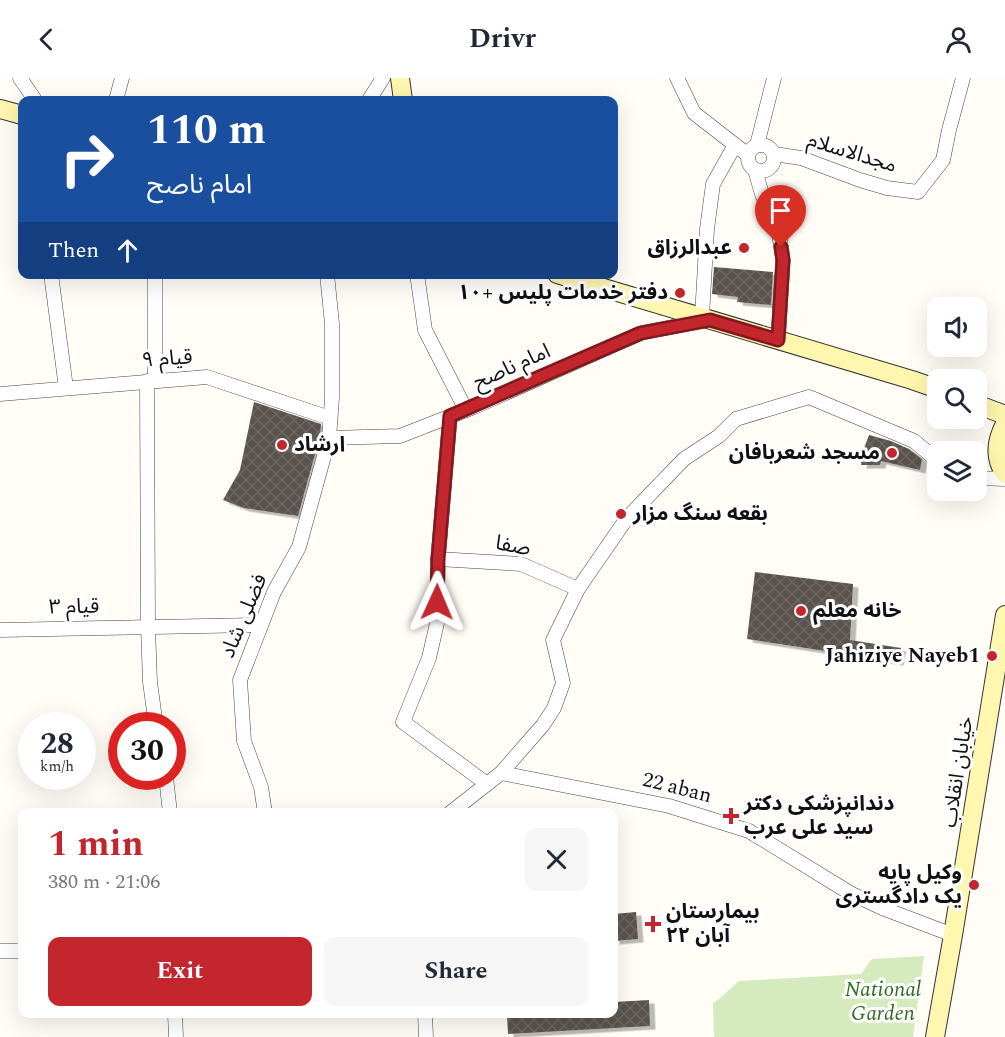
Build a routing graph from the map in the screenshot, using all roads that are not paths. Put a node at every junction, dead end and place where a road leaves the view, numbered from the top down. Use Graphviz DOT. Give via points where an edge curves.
graph roads {
  1 [pos="21,78"];
  2 [pos="122,78"];
  3 [pos="383,78"];
  4 [pos="400,78"];
  5 [pos="677,78"];
  6 [pos="774,78"];
  7 [pos="963,78"];
  8 [pos="32,96"];
  9 [pos="117,96"];
  10 [pos="372,96"];
  11 [pos="402,96"];
  12 [pos="0,109"];
  13 [pos="18,114"];
  14 [pos="735,145"];
  15 [pos="752,150"];
  16 [pos="774,154"];
  17 [pos="755,170"];
  18 [pos="52,279"];
  19 [pos="155,279"];
  20 [pos="328,279"];
  21 [pos="418,279"];
  22 [pos="574,279"];
  23 [pos="706,319"];
  24 [pos="778,340"];
  25 [pos="151,381"];
  26 [pos="927,385"];
  27 [pos="66,388"];
  28 [pos="0,394"];
  29 [pos="987,408"];
  30 [pos="465,410"];
  31 [pos="1005,415"];
  32 [pos="450,416"];
  33 [pos="330,418"];
  34 [pos="1005,424"];
  35 [pos="329,438"];
  36 [pos="927,452"];
  37 [pos="1005,474"];
  38 [pos="987,478"];
  39 [pos="1005,479"];
  40 [pos="438,559"];
  41 [pos="578,589"];
  42 [pos="1005,615"];
  43 [pos="261,625"];
  44 [pos="148,627"];
  45 [pos="0,630"];
  46 [pos="154,712"];
  47 [pos="501,773"];
  48 [pos="487,784"];
  49 [pos="168,790"];
  50 [pos="170,808"];
  51 [pos="264,808"];
  52 [pos="456,808"];
  53 [pos="953,935"];
  54 [pos="0,951"];
  55 [pos="18,951"];
  56 [pos="175,1018"];
  57 [pos="425,1018"];
  58 [pos="176,1037"];
  59 [pos="427,1037"];
  60 [pos="925,1037"];
  61 [pos="934,1037"];
  1 -- 8 [label="street"];
  2 -- 9 [label="street"];
  3 -- 10 [label="street"];
  4 -- 11 [label="main road"];
  5 -- 14 [label="street" via="694,113"];
  6 -- 15 [label="street"];
  7 -- 16 [label="street, مجدالاسلام" via="944,160 918,192 869,183 801,158"];
  12 -- 13 [label="main road"];
  14 -- 15 [label="street"];
  14 -- 23 [label="street" via="713,184 707,229"];
  15 -- 16 [label="street" via="765,145"];
  15 -- 17 [label="street" via="749,164"];
  16 -- 17 [label="street" via="774,163 768,170"];
  17 -- 24 [label="street" via="779,233 783,260"];
  18 -- 27 [label="street"];
  19 -- 25 [label="street"];
  20 -- 33 [label="street, فضلی شاد" via="332,324"];
  21 -- 30 [label="street" via="425,330"];
  22 -- 23 [label="main road"];
  23 -- 24 [label="main road"];
  23 -- 30 [label="street, امام ناصح" via="641,333"];
  24 -- 26 [label="main road"];
  25 -- 27 [label="street, قیام ۹"];
  25 -- 33 [label="street, قیام ۹" via="207,377"];
  25 -- 44 [label="street"];
  27 -- 28 [label="street, قیام ۹"];
  29 -- 31 [label="main road"];
  30 -- 32 [label="street, امام ناصح"];
  32 -- 35 [label="street, امام ناصح" via="399,436"];
  32 -- 40 [label="street"];
  33 -- 35 [label="street, فضلی شاد"];
  34 -- 37 [label="main road" via="997,450"];
  35 -- 43 [label="street, فضلی شاد" via="298,547"];
  36 -- 41 [label="street" via="914,441 809,397 736,419 719,436 684,459 627,518"];
  38 -- 39 [label="street"];
  40 -- 41 [label="street, صفا" via="521,564"];
  40 -- 48 [label="street" via="437,623 429,658 403,722"];
  41 -- 47 [label="street" via="553,640 563,683 554,708"];
  42 -- 53 [label="main road, خیابان انقلاب"];
  43 -- 44 [label="street, قیام ۳"];
  43 -- 51 [label="street, فضلی شاد" via="240,687 244,741"];
  44 -- 45 [label="street, قیام ۳"];
  44 -- 46 [label="street"];
  47 -- 48 [label="street"];
  47 -- 53 [label="street, 22 aban" via="669,806 749,831 850,893"];
  48 -- 52 [label="street"];
  49 -- 50 [label="street"];
  53 -- 60 [label="main road, خیابان انقلاب" via="944,952"];
  53 -- 61 [label="main road, خیابان انقلاب"];
  54 -- 55 [label="street"];
  56 -- 58 [label="street"];
  57 -- 59 [label="street"];
}
